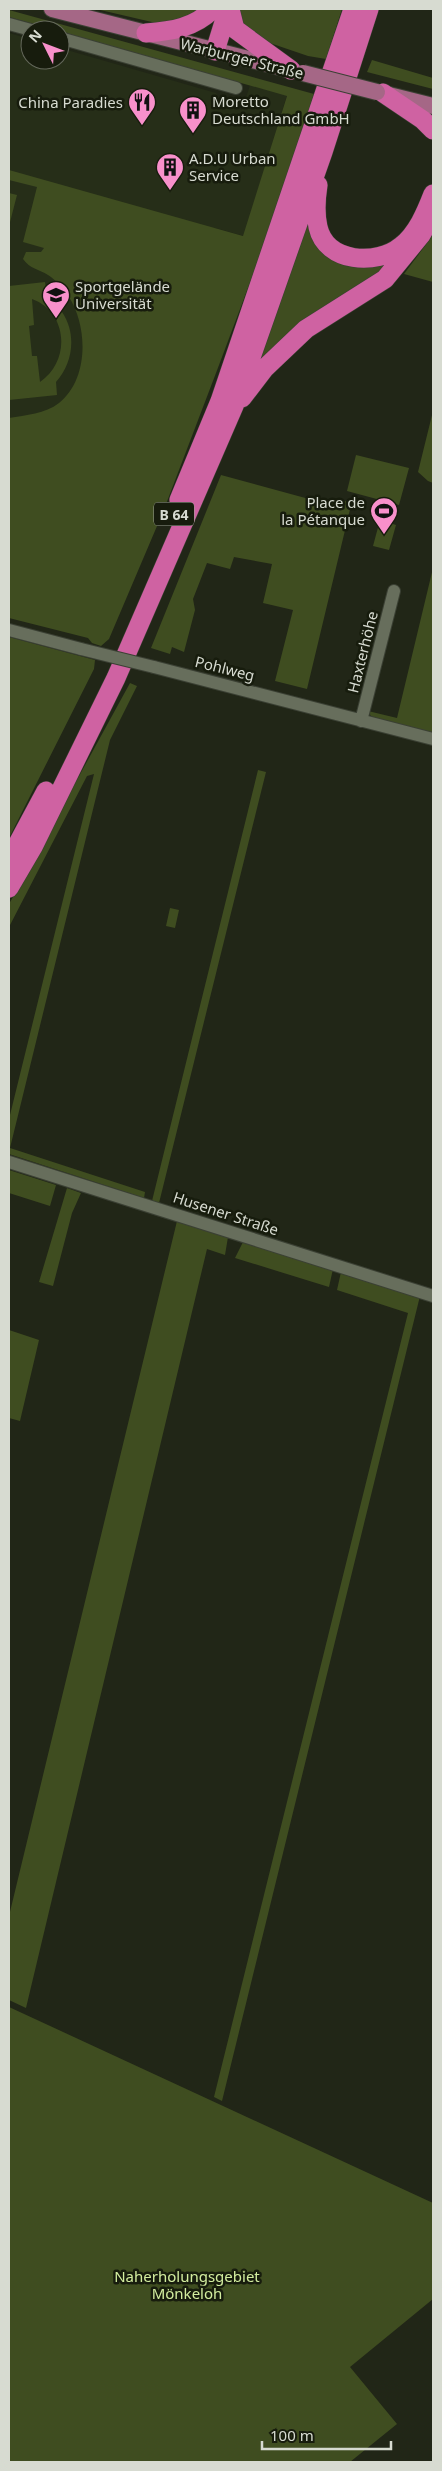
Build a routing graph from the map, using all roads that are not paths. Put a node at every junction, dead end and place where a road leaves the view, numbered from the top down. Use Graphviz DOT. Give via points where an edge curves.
graph roads {
  1 [pos="52,9"];
  2 [pos="213,9"];
  3 [pos="217,9"];
  4 [pos="229,9"];
  5 [pos="353,9"];
  6 [pos="369,9"];
  7 [pos="146,33"];
  8 [pos="70,41"];
  9 [pos="208,49"];
  10 [pos="297,72"];
  11 [pos="236,88"];
  12 [pos="380,93"];
  13 [pos="433,106"];
  14 [pos="433,130"];
  15 [pos="323,152"];
  16 [pos="433,194"];
  17 [pos="433,214"];
  18 [pos="234,406"];
  19 [pos="394,591"];
  20 [pos="9,630"];
  21 [pos="361,721"];
  22 [pos="433,739"];
  23 [pos="9,860"];
  24 [pos="9,888"];
  25 [pos="9,1162"];
  26 [pos="433,1296"];
  1 -- 7 [label="main road, Warburger Straße"];
  2 -- 7 [label="highway" via="201,20 182,29"];
  3 -- 9 [label="highway"];
  4 -- 9 [label="highway"];
  4 -- 10 [label="highway" via="235,28"];
  5 -- 23 [label="highway, B 64" via="220,401 88,711"];
  6 -- 15 [label="highway, B 64"];
  7 -- 9 [label="main road, Warburger Straße"];
  8 -- 11 [label="street, Warburger Straße"];
  9 -- 10 [label="main road, Warburger Straße"];
  10 -- 12 [label="main road, Warburger Straße, bridge"];
  12 -- 13 [label="main road, Warburger Straße"];
  12 -- 14 [label="highway"];
  15 -- 16 [label="highway" via="316,197 318,228 339,253 369,259 401,246 417,228"];
  15 -- 18 [label="highway, B 64"];
  17 -- 18 [label="highway" via="421,236 385,279 306,330 265,368 249,392"];
  18 -- 24 [label="highway, B 64" via="116,678 33,847"];
  19 -- 21 [label="street, Haxterhöhe"];
  20 -- 21 [label="street, Pohlweg, bridge"];
  21 -- 22 [label="street, Pohlweg"];
  25 -- 26 [label="street, Husener Straße"];
}
